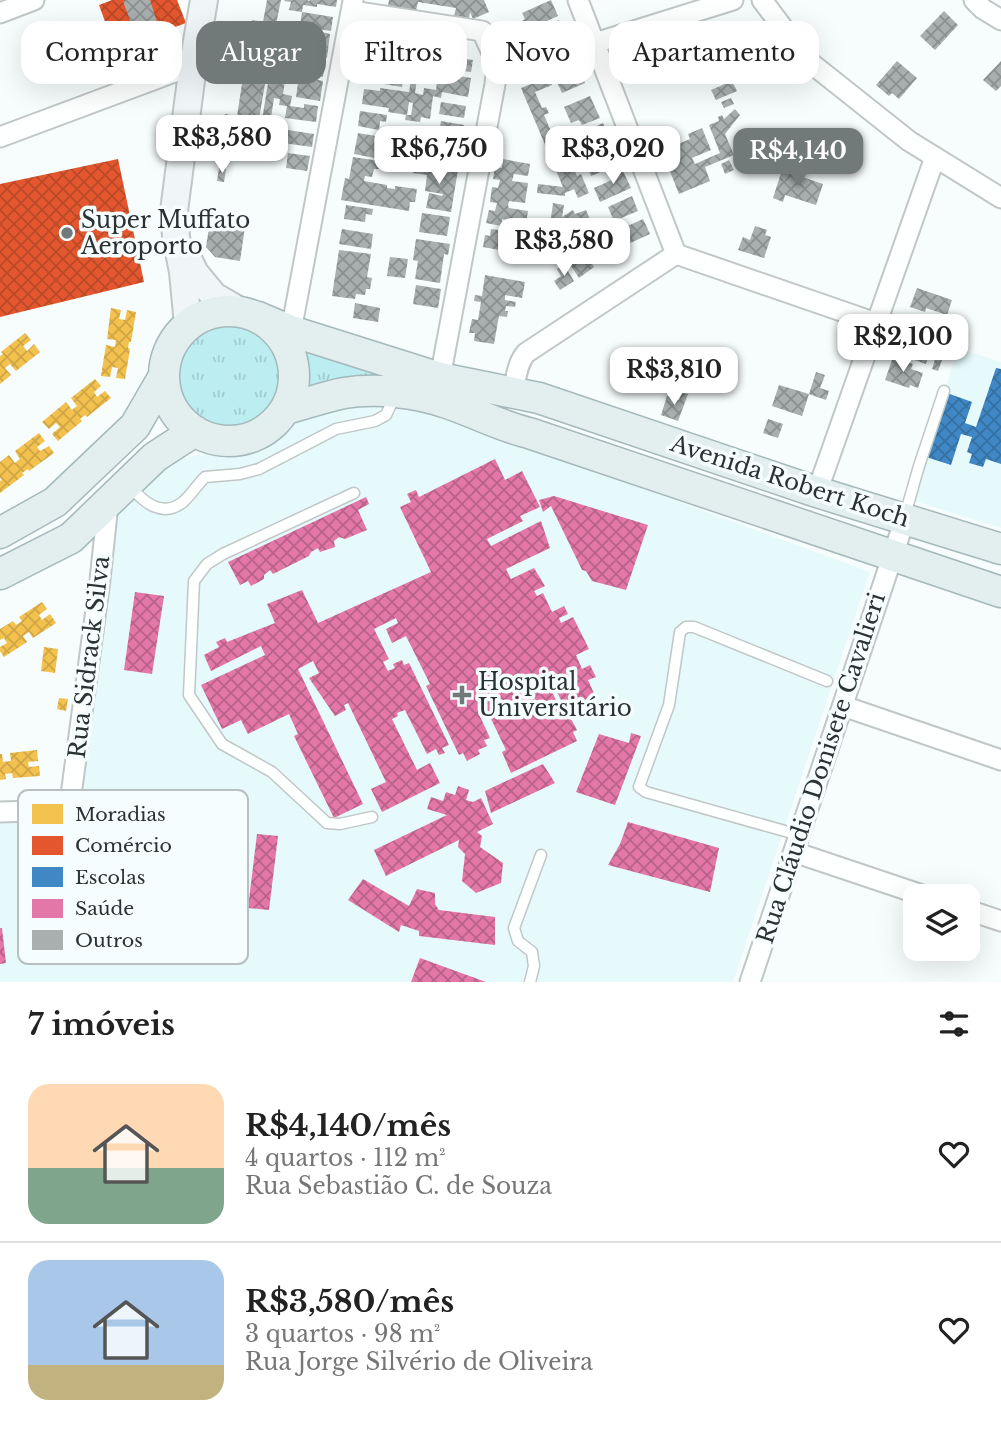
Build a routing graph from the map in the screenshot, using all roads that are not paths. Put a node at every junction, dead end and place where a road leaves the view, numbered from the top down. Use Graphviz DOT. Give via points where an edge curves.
graph roads {
  1 [pos="34,0"];
  2 [pos="204,0"];
  3 [pos="578,0"];
  4 [pos="733,0"];
  5 [pos="762,0"];
  6 [pos="974,0"];
  7 [pos="353,6"];
  8 [pos="0,13"];
  9 [pos="1001,20"];
  10 [pos="586,21"];
  11 [pos="595,43"];
  12 [pos="193,65"];
  13 [pos="0,138"];
  14 [pos="935,157"];
  15 [pos="1001,198"];
  16 [pos="176,237"];
  17 [pos="676,254"];
  18 [pos="249,314"];
  19 [pos="876,323"];
  20 [pos="188,325"];
  21 [pos="291,331"];
  22 [pos="164,376"];
  23 [pos="440,378"];
  24 [pos="944,391"];
  25 [pos="397,392"];
  26 [pos="526,395"];
  27 [pos="286,409"];
  28 [pos="195,431"];
  29 [pos="519,431"];
  30 [pos="817,492"];
  31 [pos="118,494"];
  32 [pos="354,494"];
  33 [pos="905,519"];
  34 [pos="0,533"];
  35 [pos="1001,549"];
  36 [pos="892,555"];
  37 [pos="0,574"];
  38 [pos="1001,592"];
  39 [pos="827,681"];
  40 [pos="843,706"];
  41 [pos="1001,760"];
  42 [pos="72,790"];
  43 [pos="18,812"];
  44 [pos="0,813"];
  45 [pos="372,817"];
  46 [pos="796,844"];
  47 [pos="541,855"];
  48 [pos="903,887"];
  49 [pos="980,914"];
  50 [pos="1001,921"];
  51 [pos="530,982"];
  52 [pos="750,982"];
  1 -- 8 [label="street"];
  2 -- 12 [label="street, Avenida Robert Koch"];
  3 -- 10 [label="street"];
  4 -- 11 [label="street"];
  5 -- 14 [label="street" via="807,60"];
  6 -- 9 [label="street"];
  7 -- 21 [label="street"];
  7 -- 23 [label="street" via="482,31 497,64"];
  11 -- 17 [label="street"];
  12 -- 13 [label="street"];
  12 -- 16 [label="street, Avenida Robert Koch" via="174,211"];
  14 -- 15 [label="street"];
  14 -- 19 [label="street"];
  16 -- 18 [label="street, Avenida Robert Koch" via="195,273 214,296"];
  16 -- 20 [label="street, Avenida Robert Koch"];
  17 -- 19 [label="street"];
  17 -- 26 [label="street" via="522,356"];
  18 -- 20 [label="main road" via="221,311"];
  18 -- 21 [label="main road, Avenida Robert Koch"];
  18 -- 27 [label="main road" via="276,329 288,347 295,368 294,389"];
  19 -- 30 [label="street"];
  20 -- 22 [label="main road" via="171,348"];
  21 -- 23 [label="main road, Avenida Robert Koch"];
  22 -- 28 [label="main road" via="178,417"];
  22 -- 34 [label="main road" via="135,426 55,502"];
  23 -- 26 [label="main road, Avenida Robert Koch"];
  24 -- 33 [label="lane"];
  25 -- 27 [label="main road, Avenida Robert Koch" via="343,394"];
  25 -- 29 [label="main road, Avenida Robert Koch" via="444,402"];
  25 -- 31 [label="lane" via="386,415 375,421 336,429 259,470 205,477 173,508 160,509"];
  26 -- 29 [label="main road"];
  26 -- 30 [label="main road, Avenida Robert Koch"];
  27 -- 28 [label="main road" via="273,425 235,441"];
  28 -- 31 [label="main road" via="155,457"];
  29 -- 36 [label="main road, Avenida Robert Koch"];
  30 -- 33 [label="main road, Avenida Robert Koch"];
  31 -- 37 [label="main road" via="71,538"];
  31 -- 42 [label="street, Rua Sidrack Silva" via="100,580"];
  32 -- 45 [label="lane" via="207,564 194,581 189,695 222,744 272,772 327,823"];
  33 -- 35 [label="main road, Avenida Robert Koch"];
  33 -- 36 [label="street, Rua Cláudio Donisete Cavalieri"];
  36 -- 38 [label="main road, Avenida Robert Koch"];
  36 -- 40 [label="street, Rua Cláudio Donisete Cavalieri"];
  39 -- 46 [label="lane" via="686,627 680,632 669,705 639,787"];
  40 -- 41 [label="street"];
  40 -- 46 [label="street, Rua Cláudio Donisete Cavalieri"];
  43 -- 44 [label="street, Rua Sidrack Silva"];
  46 -- 48 [label="street"];
  46 -- 52 [label="street, Rua Cláudio Donisete Cavalieri"];
  47 -- 51 [label="lane" via="514,928 518,942 532,952"];
  49 -- 50 [label="street"];
}
